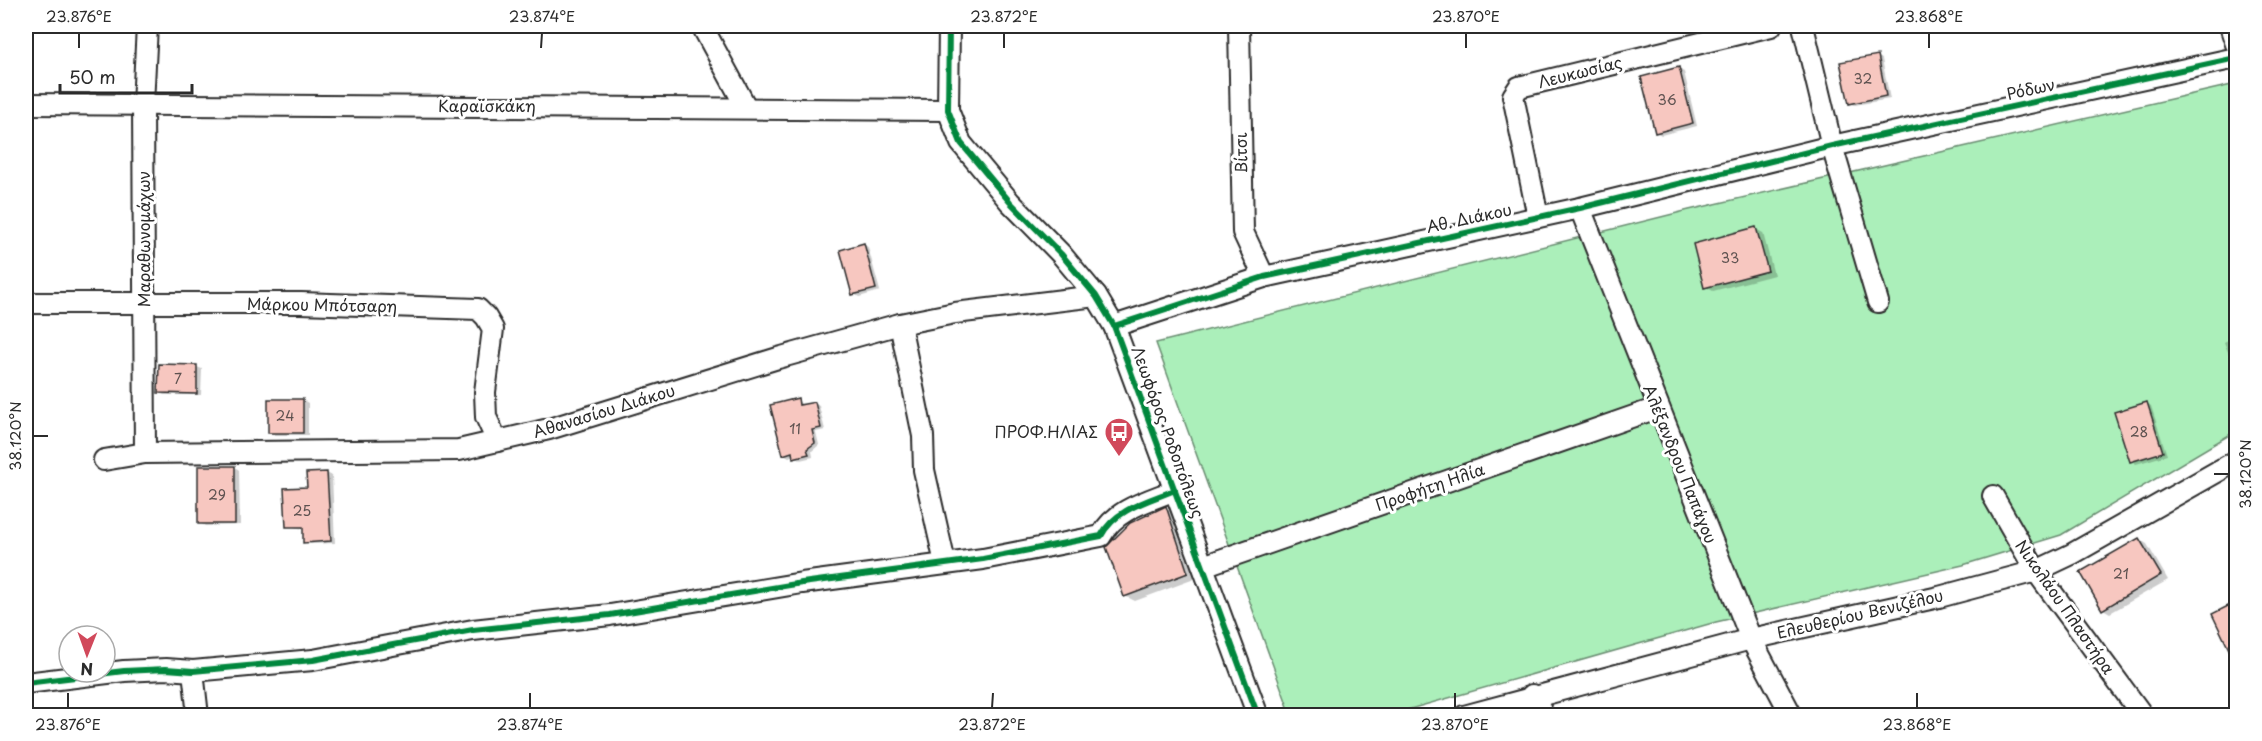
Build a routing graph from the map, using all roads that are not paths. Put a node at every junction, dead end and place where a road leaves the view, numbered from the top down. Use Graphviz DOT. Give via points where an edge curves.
graph roads {
  1 [pos="147,26"];
  2 [pos="702,26"];
  3 [pos="949,26"];
  4 [pos="1239,26"];
  5 [pos="1771,26"];
  6 [pos="1803,26"];
  7 [pos="2230,26"];
  8 [pos="2236,44"];
  9 [pos="2236,58"];
  10 [pos="26,104"];
  11 [pos="143,104"];
  12 [pos="746,107"];
  13 [pos="948,110"];
  14 [pos="1832,146"];
  15 [pos="1580,208"];
  16 [pos="1538,217"];
  17 [pos="1264,277"];
  18 [pos="1096,296"];
  19 [pos="1878,302"];
  20 [pos="26,303"];
  21 [pos="144,303"];
  22 [pos="900,324"];
  23 [pos="1114,326"];
  24 [pos="1657,408"];
  25 [pos="497,441"];
  26 [pos="145,453"];
  27 [pos="104,460"];
  28 [pos="2236,461"];
  29 [pos="1175,490"];
  30 [pos="1993,496"];
  31 [pos="945,563"];
  32 [pos="1203,566"];
  33 [pos="2036,571"];
  34 [pos="1751,639"];
  35 [pos="193,671"];
  36 [pos="26,683"];
  37 [pos="1532,695"];
  38 [pos="198,716"];
  39 [pos="1258,716"];
  40 [pos="1464,716"];
  41 [pos="1544,716"];
  42 [pos="1792,716"];
  43 [pos="2143,716"];
  1 -- 11 [label="street, Μαραθωνομάχων"];
  2 -- 12 [label="street"];
  3 -- 13 [label="street, Λεωφόρος Ροδοπόλεως"];
  4 -- 17 [label="street, Βίτσι" via="1243,232"];
  5 -- 16 [label="street, Λευκωσίας" via="1519,87 1513,96"];
  6 -- 14 [label="street"];
  7 -- 8 [label="street"];
  9 -- 14 [label="street, Ρόδων"];
  10 -- 11 [label="street, Καραϊσκάκη"];
  11 -- 12 [label="street, Καραϊσκάκη"];
  11 -- 21 [label="street, Μαραθωνομάχων"];
  12 -- 13 [label="street, Καραϊσκάκη"];
  13 -- 18 [label="street, Λεωφόρος Ροδοπόλεως" via="970,156"];
  14 -- 15 [label="street, Αθ. Διάκου"];
  14 -- 19 [label="street"];
  15 -- 16 [label="street, Αθ. Διάκου"];
  15 -- 24 [label="street, Αλέξανδρου Παπάγου"];
  16 -- 17 [label="street, Αθ. Διάκου"];
  17 -- 23 [label="street, Αθ. Διάκου"];
  18 -- 22 [label="street, Αθανασίου Διάκου" via="955,313"];
  18 -- 23 [label="street, Λεωφόρος Ροδοπόλεως"];
  20 -- 21 [label="street, Μάρκου Μπότσαρη"];
  21 -- 25 [label="street, Μάρκου Μπότσαρη" via="478,309 493,329 486,417"];
  21 -- 26 [label="street, Μαραθωνομάχων"];
  22 -- 25 [label="street, Αθανασίου Διάκου"];
  22 -- 31 [label="street" via="923,436 924,470"];
  23 -- 29 [label="street, Λεωφόρος Ροδοπόλεως"];
  24 -- 32 [label="street, Προφήτη Ηλία"];
  24 -- 34 [label="street, Αλέξανδρου Παπάγου"];
  25 -- 26 [label="street, Αθανασίου Διάκου" via="459,450"];
  26 -- 27 [label="street, Αθανασίου Διάκου"];
  28 -- 33 [label="street, Ελευθερίου Βενιζέλου"];
  29 -- 31 [label="street" via="1120,514 1101,536 1027,552"];
  29 -- 32 [label="street, Λεωφόρος Ροδοπόλεως"];
  30 -- 33 [label="street, Νικολάου Πλαστήρα"];
  31 -- 35 [label="street" via="610,615 473,630 313,660"];
  32 -- 39 [label="street, Λεωφόρος Ροδοπόλεως"];
  33 -- 34 [label="street, Ελευθερίου Βενιζέλου"];
  33 -- 43 [label="street, Νικολάου Πλαστήρα"];
  34 -- 37 [label="street, Ελευθερίου Βενιζέλου"];
  34 -- 42 [label="street, Αλέξανδρου Παπάγου"];
  35 -- 36 [label="street" via="124,671"];
  35 -- 38 [label="street"];
  37 -- 40 [label="street, Ελευθερίου Βενιζέλου"];
  37 -- 41 [label="street"];
}
